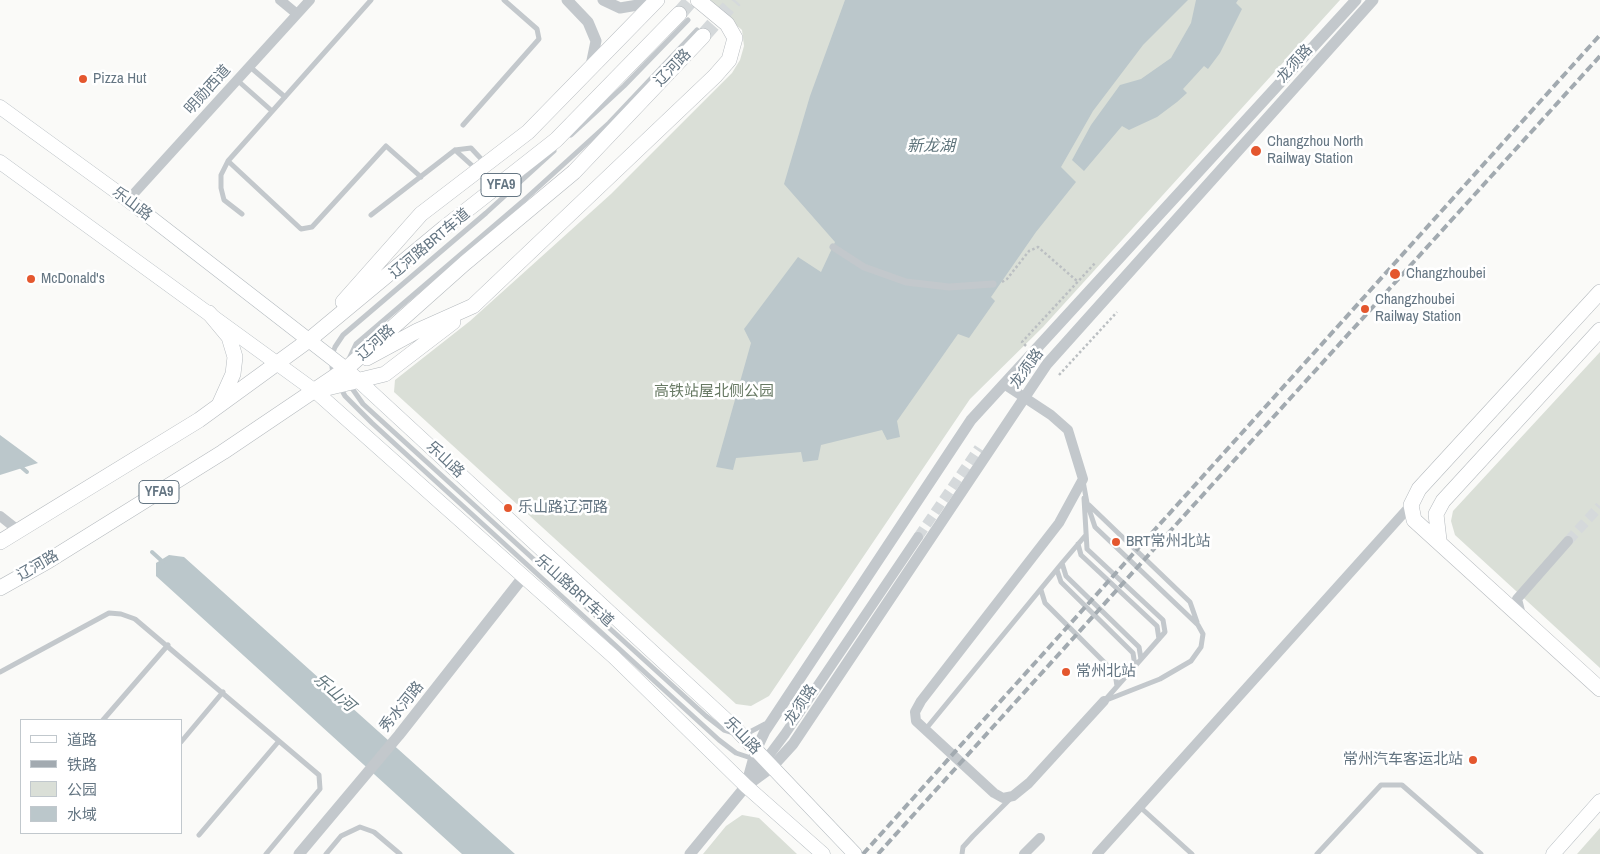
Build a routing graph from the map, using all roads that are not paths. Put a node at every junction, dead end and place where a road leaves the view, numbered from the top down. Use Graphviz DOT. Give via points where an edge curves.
graph roads {
  1 [pos="280,0"];
  2 [pos="310,0"];
  3 [pos="371,0"];
  4 [pos="504,0"];
  5 [pos="567,0"];
  6 [pos="603,0"];
  7 [pos="698,0"];
  8 [pos="1356,0"];
  9 [pos="1373,0"];
  10 [pos="656,1"];
  11 [pos="298,14"];
  12 [pos="683,17"];
  13 [pos="700,33"];
  14 [pos="249,66"];
  15 [pos="590,71"];
  16 [pos="237,80"];
  17 [pos="285,97"];
  18 [pos="0,107"];
  19 [pos="272,111"];
  20 [pos="463,125"];
  21 [pos="455,150"];
  22 [pos="0,162"];
  23 [pos="228,162"];
  24 [pos="482,167"];
  25 [pos="421,177"];
  26 [pos="128,200"];
  27 [pos="242,214"];
  28 [pos="371,215"];
  29 [pos="832,247"];
  30 [pos="997,284"];
  31 [pos="1600,292"];
  32 [pos="473,306"];
  33 [pos="209,313"];
  34 [pos="1600,330"];
  35 [pos="309,340"];
  36 [pos="331,358"];
  37 [pos="278,362"];
  38 [pos="346,383"];
  39 [pos="1004,384"];
  40 [pos="315,391"];
  41 [pos="1024,397"];
  42 [pos="220,405"];
  43 [pos="1083,479"];
  44 [pos="1087,503"];
  45 [pos="1412,505"];
  46 [pos="0,516"];
  47 [pos="19,531"];
  48 [pos="918,536"];
  49 [pos="1085,536"];
  50 [pos="1438,540"];
  51 [pos="1568,541"];
  52 [pos="0,542"];
  53 [pos="1078,544"];
  54 [pos="1062,563"];
  55 [pos="1057,570"];
  56 [pos="524,576"];
  57 [pos="0,588"];
  58 [pos="1041,590"];
  59 [pos="1522,617"];
  60 [pos="1198,624"];
  61 [pos="1159,639"];
  62 [pos="168,645"];
  63 [pos="1141,659"];
  64 [pos="1135,666"];
  65 [pos="0,672"];
  66 [pos="1117,686"];
  67 [pos="1600,689"];
  68 [pos="223,692"];
  69 [pos="1104,701"];
  70 [pos="775,716"];
  71 [pos="104,719"];
  72 [pos="925,730"];
  73 [pos="743,736"];
  74 [pos="182,741"];
  75 [pos="279,741"];
  76 [pos="762,759"];
  77 [pos="746,786"];
  78 [pos="1013,796"];
  79 [pos="1600,802"];
  80 [pos="1140,807"];
  81 [pos="833,832"];
  82 [pos="199,836"];
  83 [pos="1040,838"];
  84 [pos="1189,853"];
  85 [pos="266,854"];
  86 [pos="299,854"];
  87 [pos="326,854"];
  88 [pos="400,854"];
  89 [pos="690,854"];
  90 [pos="823,854"];
  91 [pos="855,854"];
  92 [pos="862,854"];
  93 [pos="962,854"];
  94 [pos="1024,854"];
  95 [pos="1097,854"];
  96 [pos="1317,854"];
  97 [pos="1481,854"];
  98 [pos="1553,854"];
  1 -- 11 [label="street"];
  2 -- 11 [label="street, 明勋西道"];
  3 -- 17 [label="lane"];
  4 -- 20 [label="lane" via="537,29 539,39"];
  5 -- 15 [label="street" via="588,22 596,41"];
  6 -- 10 [label="street" via="620,8"];
  7 -- 32 [label="main road" via="727,24 735,38 729,60"];
  8 -- 39 [label="street, 龙须路"];
  9 -- 41 [label="street, 龙须路" via="1047,364"];
  10 -- 15 [label="main road"];
  11 -- 14 [label="street, 明勋西道"];
  12 -- 35 [label="main road, YFA9" via="556,140"];
  12 -- 36 [label="lane, 辽河路BRT车道" via="624,86 486,213 343,335"];
  13 -- 38 [label="main road, 辽河路 / YFA9" via="574,172 465,263"];
  14 -- 16 [label="street, 明勋西道"];
  14 -- 17 [label="lane"];
  15 -- 24 [label="main road" via="528,132"];
  16 -- 19 [label="lane"];
  16 -- 26 [label="street, 明勋西道"];
  17 -- 19 [label="lane"];
  18 -- 26 [label="main road, 乐山路"];
  19 -- 23 [label="lane"];
  21 -- 24 [label="lane"];
  21 -- 24 [label="lane" via="471,148"];
  21 -- 25 [label="lane"];
  22 -- 33 [label="main road"];
  23 -- 25 [label="lane" via="301,229 312,227 386,146"];
  23 -- 27 [label="lane" via="221,176 224,200"];
  24 -- 35 [label="main road" via="421,214"];
  25 -- 28 [label="lane"];
  26 -- 35 [label="main road, 乐山路"];
  29 -- 30 [label="street" via="864,267 906,282 949,287"];
  31 -- 45 [label="main road" via="1419,489"];
  32 -- 38 [label="main road" via="418,331"];
  32 -- 38 [label="main road" via="385,374"];
  33 -- 37 [label="main road"];
  33 -- 42 [label="main road" via="229,337 235,357 233,374"];
  34 -- 50 [label="main road" via="1443,502 1436,514"];
  35 -- 36 [label="main road, 乐山路"];
  35 -- 37 [label="main road, YFA9"];
  36 -- 38 [label="main road, 乐山路"];
  37 -- 40 [label="main road"];
  37 -- 42 [label="main road, YFA9"];
  38 -- 40 [label="main road"];
  38 -- 73 [label="main road, 乐山路"];
  38 -- 76 [label="lane, 乐山路BRT车道" via="719,740 736,753"];
  39 -- 41 [label="street"];
  39 -- 70 [label="street, 龙须路" via="971,420"];
  40 -- 56 [label="main road"];
  40 -- 57 [label="main road, 辽河路 / YFA9" via="223,452"];
  41 -- 43 [label="street" via="1068,430"];
  41 -- 76 [label="street, 龙须路" via="798,736"];
  42 -- 47 [label="main road, YFA9"];
  43 -- 44 [label="lane"];
  43 -- 49 [label="lane"];
  43 -- 72 [label="street" via="1059,523 920,701 915,712 916,721"];
  44 -- 60 [label="lane" via="1096,526"];
  44 -- 60 [label="lane" via="1190,602"];
  45 -- 50 [label="main road" via="1414,520"];
  45 -- 80 [label="street"];
  46 -- 47 [label="street"];
  47 -- 52 [label="main road, YFA9"];
  48 -- 76 [label="street" via="785,734"];
  49 -- 53 [label="lane"];
  49 -- 61 [label="lane" via="1087,549 1163,620 1165,632"];
  50 -- 59 [label="main road"];
  51 -- 59 [label="street" via="1517,599"];
  53 -- 54 [label="lane"];
  53 -- 61 [label="lane" via="1081,556 1157,626"];
  54 -- 55 [label="lane"];
  54 -- 63 [label="lane" via="1066,576 1139,647"];
  55 -- 58 [label="lane"];
  55 -- 64 [label="lane" via="1061,582 1133,653"];
  56 -- 77 [label="main road" via="614,656"];
  56 -- 86 [label="street, 秀水河路" via="400,735"];
  58 -- 66 [label="lane" via="1045,602 1115,673"];
  58 -- 72 [label="lane"];
  59 -- 67 [label="main road"];
  60 -- 69 [label="lane" via="1203,634 1202,647 1190,661 1160,679"];
  61 -- 63 [label="lane"];
  62 -- 65 [label="lane" via="135,619 108,613"];
  62 -- 68 [label="lane"];
  62 -- 71 [label="lane"];
  63 -- 64 [label="lane"];
  64 -- 66 [label="lane"];
  66 -- 69 [label="lane"];
  68 -- 74 [label="lane"];
  68 -- 75 [label="lane"];
  69 -- 78 [label="street" via="1030,783"];
  70 -- 73 [label="lane" via="762,728"];
  70 -- 76 [label="street, 龙须路"];
  72 -- 78 [label="street" via="994,793 1003,798"];
  73 -- 76 [label="main road, 乐山路"];
  75 -- 82 [label="lane"];
  75 -- 85 [label="lane" via="319,776 320,789"];
  76 -- 77 [label="street, 龙须路"];
  76 -- 77 [label="street, 龙须路"];
  76 -- 81 [label="main road, 乐山路"];
  77 -- 89 [label="street, 龙须路"];
  77 -- 90 [label="main road"];
  78 -- 93 [label="lane" via="963,847"];
  79 -- 98 [label="main road"];
  80 -- 84 [label="lane"];
  80 -- 95 [label="street"];
  81 -- 91 [label="main road, 乐山路"];
  81 -- 92 [label="main road"];
  83 -- 94 [label="street"];
  87 -- 88 [label="lane" via="342,836 360,828 374,832"];
  96 -- 97 [label="lane" via="1382,785 1402,785"];
}
